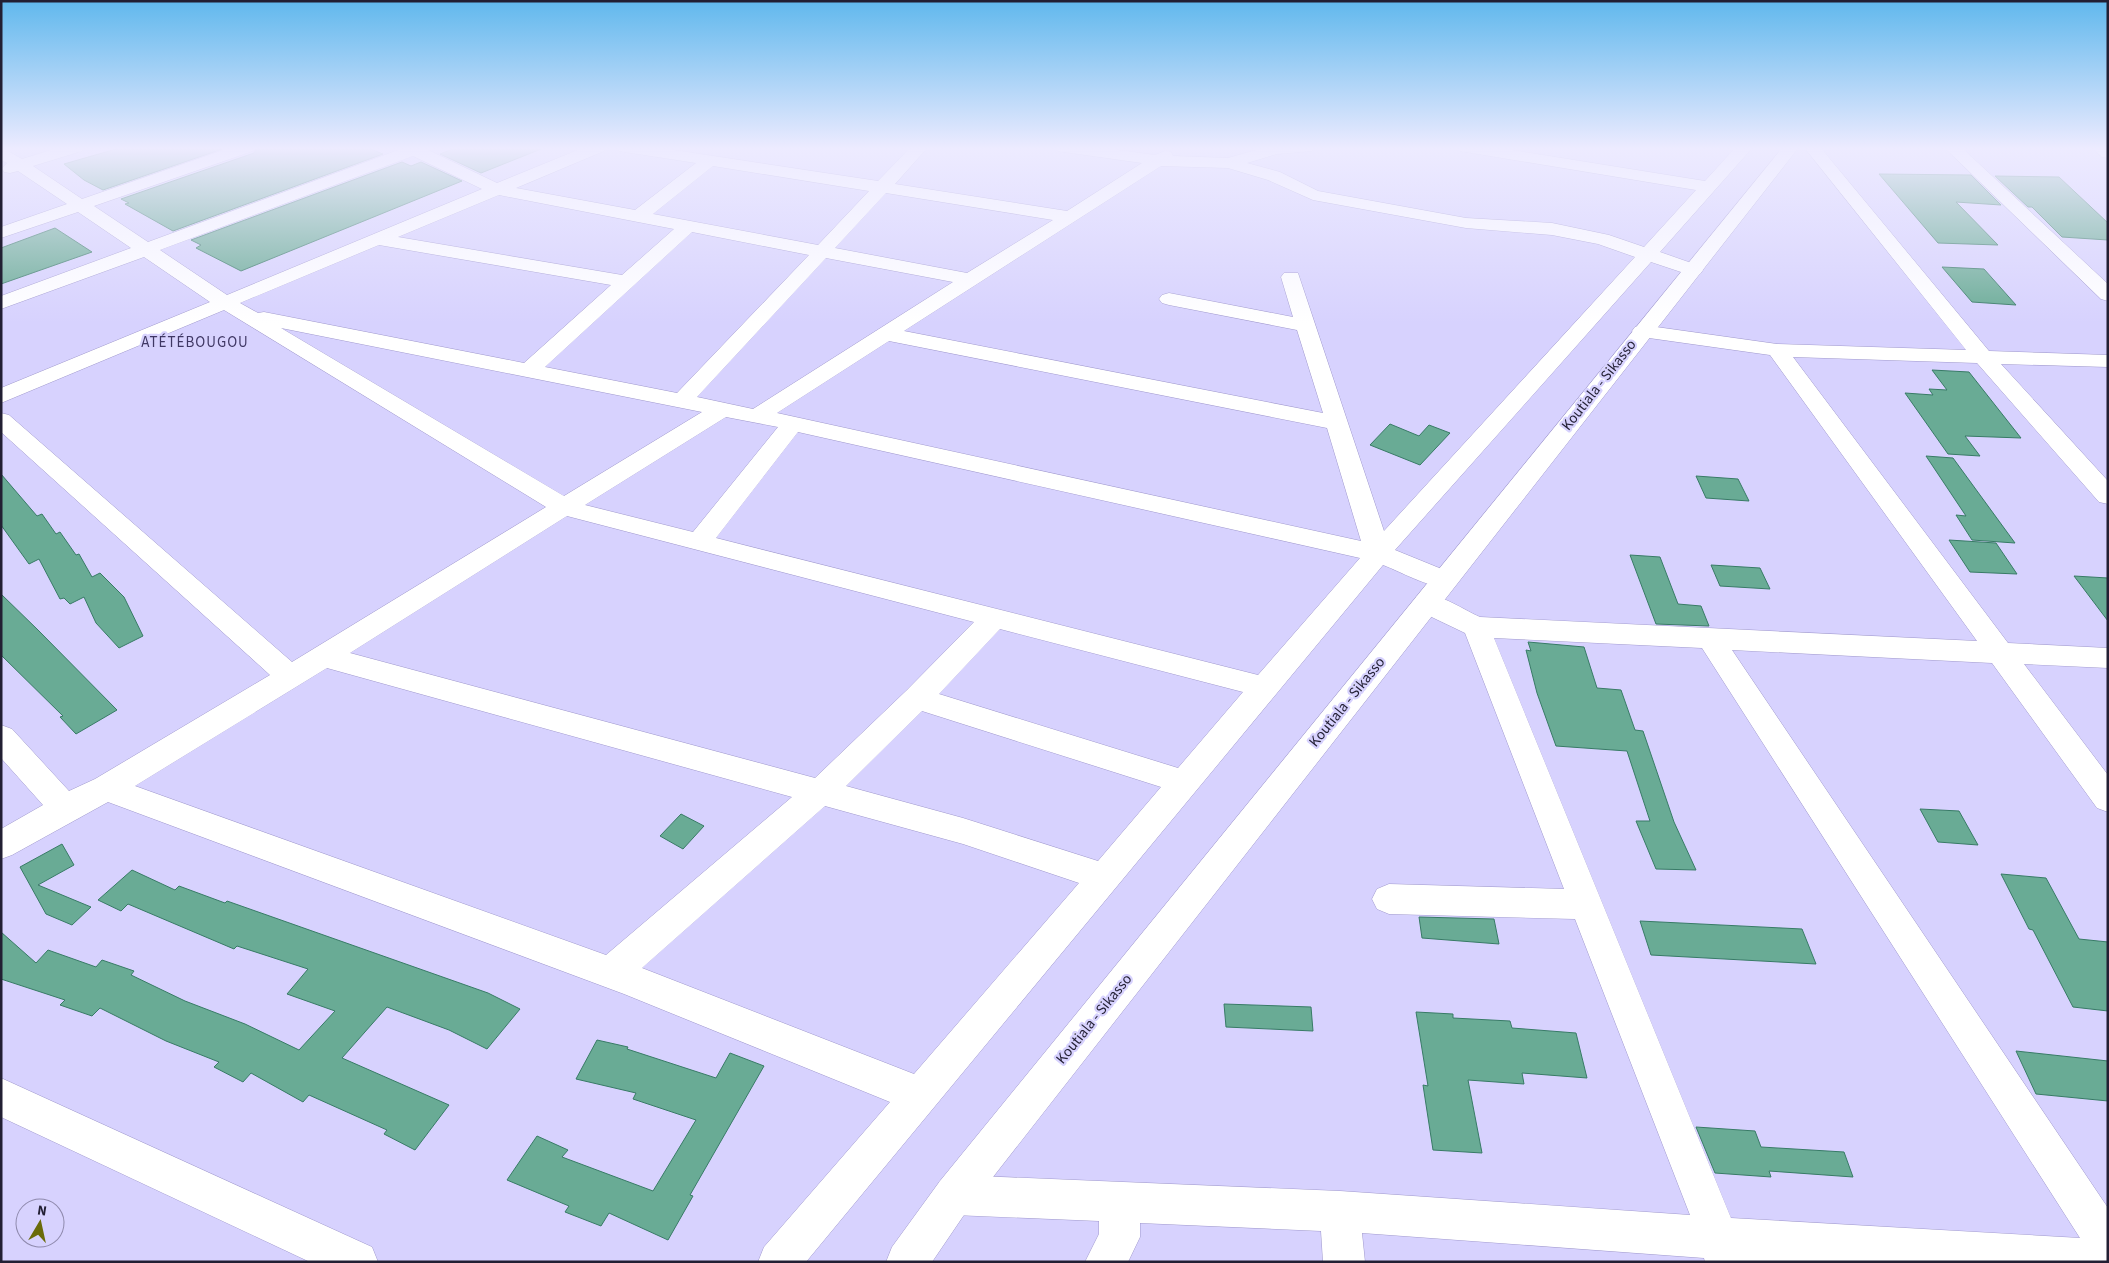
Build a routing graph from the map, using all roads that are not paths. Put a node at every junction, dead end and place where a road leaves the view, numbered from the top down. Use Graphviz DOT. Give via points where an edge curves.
graph roads {
  1 [pos="78,206"];
  2 [pos="82,206"];
  3 [pos="260,206"];
  4 [pos="455,206"];
  5 [pos="586,206"];
  6 [pos="652,206"];
  7 [pos="864,206"];
  8 [pos="997,206"];
  9 [pos="1090,206"];
  10 [pos="1373,206"];
  11 [pos="1691,206"];
  12 [pos="1744,206"];
  13 [pos="1861,206"];
  14 [pos="2015,206"];
  15 [pos="639,216"];
  16 [pos="1071,218"];
  17 [pos="688,226"];
  18 [pos="1,233"];
  19 [pos="377,238"];
  20 [pos="146,249"];
  21 [pos="822,252"];
  22 [pos="1648,254"];
  23 [pos="1693,270"];
  24 [pos="1291,277"];
  25 [pos="971,280"];
  26 [pos="626,282"];
  27 [pos="2108,295"];
  28 [pos="1168,299"];
  29 [pos="1,303"];
  30 [pos="233,308"];
  31 [pos="1307,326"];
  32 [pos="1642,331"];
  33 [pos="887,334"];
  34 [pos="1777,350"];
  35 [pos="1984,358"];
  36 [pos="2108,361"];
  37 [pos="529,370"];
  38 [pos="1,396"];
  39 [pos="682,401"];
  40 [pos="722,409"];
  41 [pos="757,416"];
  42 [pos="1,420"];
  43 [pos="1337,422"];
  44 [pos="793,423"];
  45 [pos="2108,496"];
  46 [pos="566,508"];
  47 [pos="699,542"];
  48 [pos="1378,553"];
  49 [pos="1435,591"];
  50 [pos="994,618"];
  51 [pos="1476,627"];
  52 [pos="1709,637"];
  53 [pos="1998,653"];
  54 [pos="322,656"];
  55 [pos="2108,658"];
  56 [pos="290,677"];
  57 [pos="1264,687"];
  58 [pos="917,698"];
  59 [pos="1,737"];
  60 [pos="1184,782"];
  61 [pos="106,788"];
  62 [pos="820,792"];
  63 [pos="2108,799"];
  64 [pos="65,808"];
  65 [pos="1,845"];
  66 [pos="1104,877"];
  67 [pos="1389,898"];
  68 [pos="1587,905"];
  69 [pos="611,973"];
  70 [pos="920,1095"];
  71 [pos="1,1097"];
  72 [pos="954,1195"];
  73 [pos="1120,1201"];
  74 [pos="1340,1211"];
  75 [pos="2108,1245"];
  76 [pos="1723,1250"];
  77 [pos="2108,1261"];
  78 [pos="357,1262"];
  79 [pos="779,1262"];
  80 [pos="908,1262"];
  81 [pos="1106,1262"];
  82 [pos="1344,1262"];
  1 -- 18 [label="street"];
  2 -- 20 [label="street"];
  3 -- 20 [label="street"];
  4 -- 19 [label="street"];
  5 -- 15 [label="street"];
  6 -- 15 [label="street"];
  7 -- 21 [label="street"];
  8 -- 16 [label="street"];
  9 -- 16 [label="street"];
  10 -- 22 [label="street" via="1466,223 1552,229 1602,239"];
  11 -- 22 [label="street"];
  12 -- 23 [label="street, Koutiala - Sikasso"];
  13 -- 35 [label="street"];
  14 -- 27 [label="street"];
  15 -- 17 [label="street"];
  16 -- 25 [label="street"];
  17 -- 21 [label="street"];
  17 -- 26 [label="street"];
  19 -- 26 [label="street"];
  19 -- 30 [label="street"];
  20 -- 29 [label="street"];
  20 -- 30 [label="street"];
  21 -- 25 [label="street"];
  21 -- 39 [label="street"];
  22 -- 23 [label="street"];
  22 -- 48 [label="street"];
  23 -- 32 [label="street, Koutiala - Sikasso"];
  24 -- 31 [label="street"];
  25 -- 33 [label="street"];
  26 -- 37 [label="street"];
  28 -- 31 [label="street"];
  30 -- 37 [label="street"];
  30 -- 38 [label="street"];
  30 -- 46 [label="street"];
  31 -- 43 [label="street"];
  32 -- 34 [label="street"];
  32 -- 49 [label="street, Koutiala - Sikasso"];
  33 -- 41 [label="street"];
  33 -- 43 [label="street"];
  34 -- 35 [label="street"];
  34 -- 53 [label="street"];
  35 -- 36 [label="street"];
  35 -- 45 [label="street"];
  37 -- 39 [label="street"];
  39 -- 40 [label="street"];
  40 -- 41 [label="street"];
  40 -- 46 [label="street"];
  41 -- 44 [label="street"];
  42 -- 56 [label="street"];
  43 -- 48 [label="street"];
  44 -- 47 [label="street"];
  44 -- 48 [label="street"];
  46 -- 47 [label="street"];
  46 -- 54 [label="street"];
  47 -- 50 [label="street"];
  48 -- 49 [label="street"];
  48 -- 57 [label="street"];
  49 -- 51 [label="street"];
  49 -- 72 [label="street, Koutiala - Sikasso"];
  50 -- 57 [label="street"];
  50 -- 58 [label="street"];
  51 -- 52 [label="street"];
  51 -- 68 [label="street"];
  52 -- 53 [label="street"];
  52 -- 75 [label="street"];
  53 -- 55 [label="street"];
  53 -- 63 [label="street"];
  54 -- 56 [label="street"];
  54 -- 62 [label="street"];
  56 -- 61 [label="street"];
  57 -- 60 [label="street"];
  58 -- 60 [label="street"];
  58 -- 62 [label="street"];
  59 -- 64 [label="street"];
  60 -- 66 [label="street"];
  61 -- 64 [label="street"];
  61 -- 69 [label="street"];
  62 -- 66 [label="street" via="963,831"];
  62 -- 69 [label="street"];
  64 -- 65 [label="street"];
  66 -- 70 [label="street"];
  67 -- 68 [label="street"];
  68 -- 76 [label="street"];
  69 -- 70 [label="street"];
  70 -- 79 [label="street"];
  71 -- 78 [label="street"];
  72 -- 73 [label="street"];
  72 -- 80 [label="street, Koutiala - Sikasso"];
  73 -- 74 [label="street"];
  73 -- 81 [label="street" via="1118,1237"];
  74 -- 76 [label="street"];
  74 -- 82 [label="street"];
  76 -- 77 [label="street"];
}
